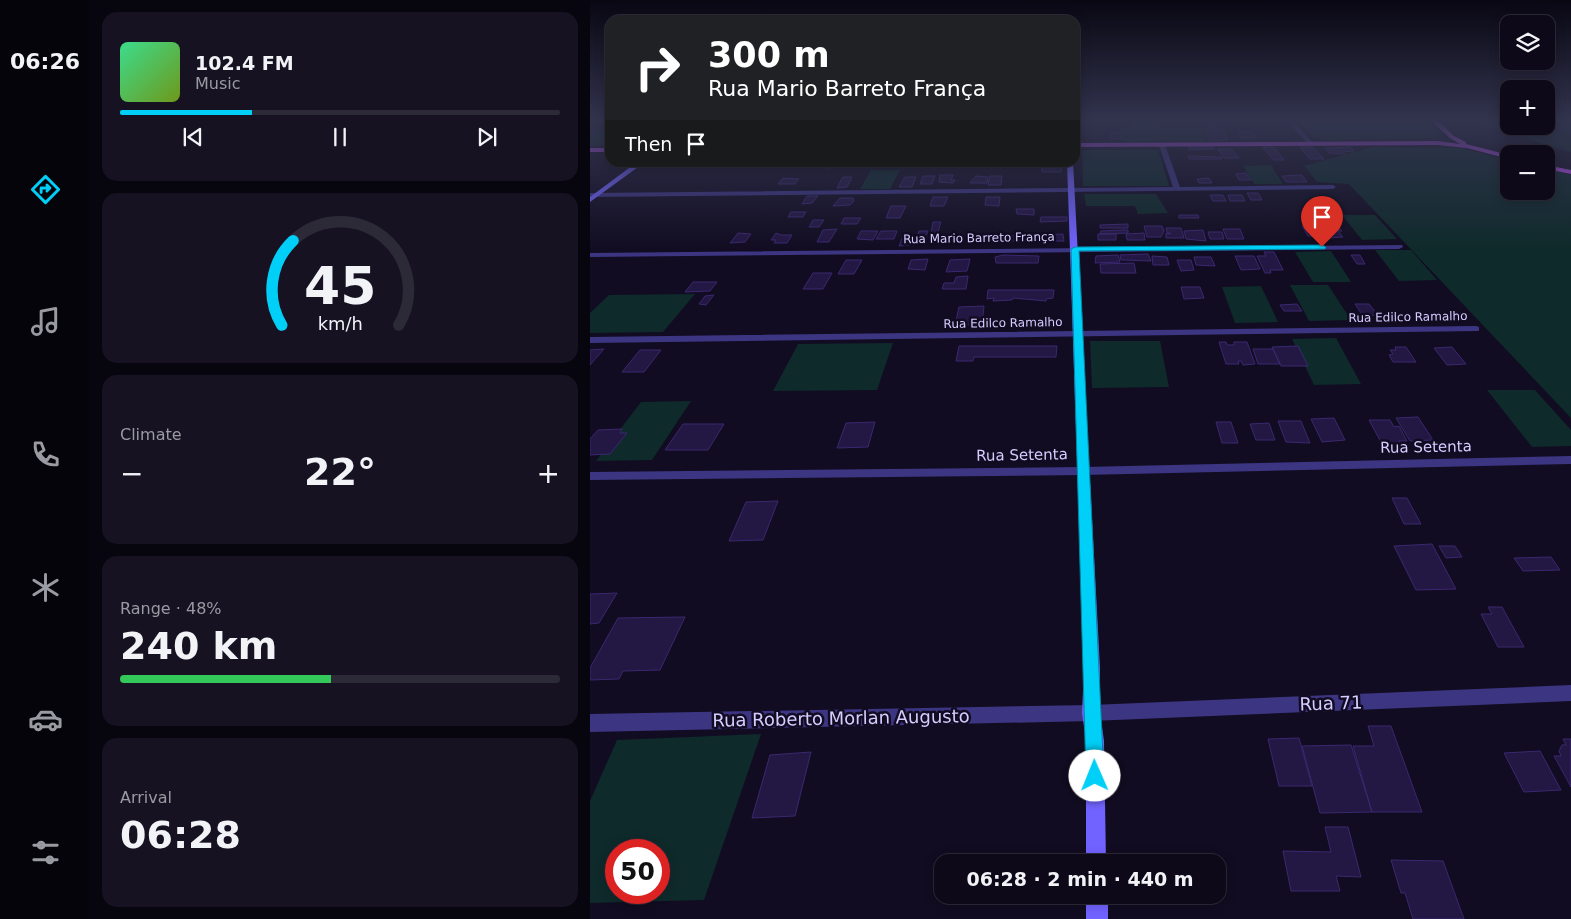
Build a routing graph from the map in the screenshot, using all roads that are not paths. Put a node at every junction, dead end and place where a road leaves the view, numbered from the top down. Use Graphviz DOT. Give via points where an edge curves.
graph roads {
  1 [pos="1169,164"];
  2 [pos="635,167"];
  3 [pos="1070,167"];
  4 [pos="1555,168"];
  5 [pos="1571,172"];
  6 [pos="1333,187"];
  7 [pos="1177,188"];
  8 [pos="1072,190"];
  9 [pos="594,195"];
  10 [pos="590,200"];
  11 [pos="1399,247"];
  12 [pos="1075,249"];
  13 [pos="590,255"];
  14 [pos="1476,329"];
  15 [pos="1078,334"];
  16 [pos="590,340"];
  17 [pos="1571,460"];
  18 [pos="1083,471"];
  19 [pos="590,476"];
  20 [pos="1571,693"];
  21 [pos="1092,713"];
  22 [pos="590,723"];
  23 [pos="1096,854"];
  24 [pos="1097,904"];
  25 [pos="1097,919"];
  1 -- 7 [label="street"];
  2 -- 9 [label="main road"];
  3 -- 8 [label="main road"];
  4 -- 5 [label="main road"];
  6 -- 7 [label="street"];
  7 -- 8 [label="street"];
  8 -- 9 [label="street"];
  8 -- 12 [label="main road"];
  9 -- 10 [label="main road"];
  11 -- 12 [label="street, Rua Mario Barreto França"];
  12 -- 13 [label="street, Rua Mario Barreto França"];
  12 -- 15 [label="main road"];
  14 -- 15 [label="street, Rua Edilco Ramalho"];
  15 -- 16 [label="street, Rua Edilco Ramalho"];
  15 -- 18 [label="main road"];
  17 -- 18 [label="street, Rua Setenta"];
  18 -- 19 [label="street, Rua Setenta"];
  18 -- 21 [label="main road"];
  20 -- 21 [label="street, Rua 71"];
  21 -- 22 [label="street, Rua Roberto Morlan Augusto"];
  21 -- 23 [label="main road"];
  24 -- 25 [label="main road"];
}
